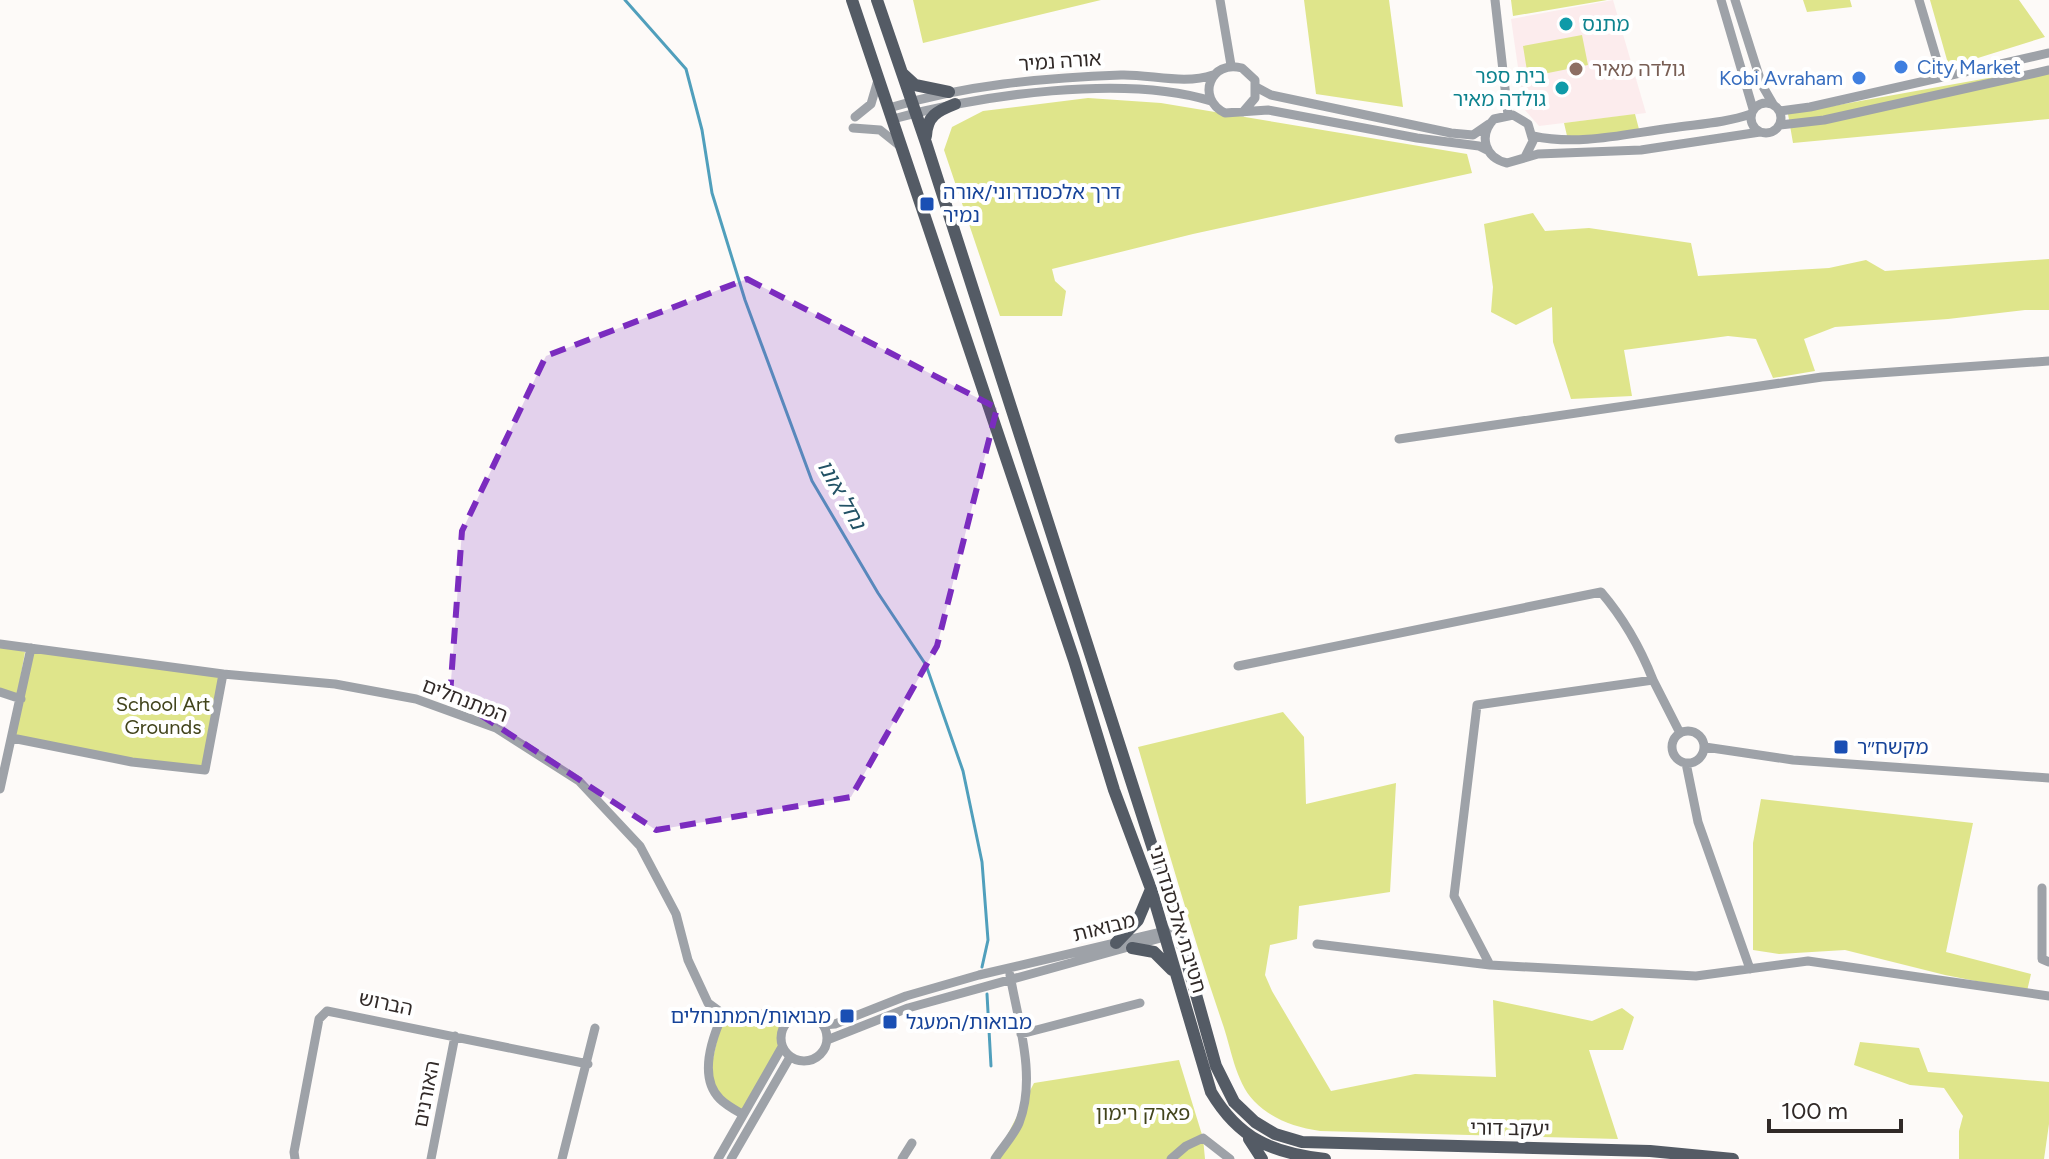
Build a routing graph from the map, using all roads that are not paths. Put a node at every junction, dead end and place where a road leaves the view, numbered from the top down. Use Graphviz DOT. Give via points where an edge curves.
graph roads {
  1 [pos="852,0"];
  2 [pos="877,0"];
  3 [pos="1220,0"];
  4 [pos="1495,0"];
  5 [pos="1721,0"];
  6 [pos="1735,0"];
  7 [pos="1919,0"];
  8 [pos="2049,53"];
  9 [pos="1231,65"];
  10 [pos="2049,70"];
  11 [pos="901,72"];
  12 [pos="1213,75"];
  13 [pos="878,77"];
  14 [pos="1942,77"];
  15 [pos="1256,87"];
  16 [pos="952,98"];
  17 [pos="1211,101"];
  18 [pos="913,107"];
  19 [pos="1776,108"];
  20 [pos="1243,112"];
  21 [pos="1752,112"];
  22 [pos="891,114"];
  23 [pos="1508,115"];
  24 [pos="855,117"];
  25 [pos="1489,124"];
  26 [pos="1780,125"];
  27 [pos="853,128"];
  28 [pos="1760,132"];
  29 [pos="1533,136"];
  30 [pos="926,143"];
  31 [pos="1487,150"];
  32 [pos="903,151"];
  33 [pos="1525,157"];
  34 [pos="2049,361"];
  35 [pos="1399,439"];
  36 [pos="0,644"];
  37 [pos="31,648"];
  38 [pos="1238,666"];
  39 [pos="223,674"];
  40 [pos="1653,680"];
  41 [pos="0,692"];
  42 [pos="21,699"];
  43 [pos="1680,733"];
  44 [pos="12,738"];
  45 [pos="1705,747"];
  46 [pos="1686,763"];
  47 [pos="2049,778"];
  48 [pos="0,789"];
  49 [pos="2042,888"];
  50 [pos="1151,889"];
  51 [pos="1178,929"];
  52 [pos="1164,934"];
  53 [pos="1116,943"];
  54 [pos="1317,944"];
  55 [pos="1132,948"];
  56 [pos="2049,962"];
  57 [pos="1490,965"];
  58 [pos="1008,968"];
  59 [pos="1750,969"];
  60 [pos="1175,974"];
  61 [pos="1011,979"];
  62 [pos="2049,996"];
  63 [pos="1140,1003"];
  64 [pos="723,1014"];
  65 [pos="787,1022"];
  66 [pos="823,1025"];
  67 [pos="595,1028"];
  68 [pos="1021,1034"];
  69 [pos="455,1036"];
  70 [pos="827,1040"];
  71 [pos="782,1047"];
  72 [pos="790,1057"];
  73 [pos="588,1064"];
  74 [pos="742,1114"];
  75 [pos="1242,1130"];
  76 [pos="1287,1138"];
  77 [pos="912,1143"];
  78 [pos="1283,1156"];
  79 [pos="295,1159"];
  80 [pos="431,1159"];
  81 [pos="562,1159"];
  82 [pos="718,1159"];
  83 [pos="731,1159"];
  84 [pos="902,1159"];
  85 [pos="995,1159"];
  86 [pos="1171,1159"];
  87 [pos="1230,1159"];
  88 [pos="1262,1159"];
  89 [pos="1324,1159"];
  90 [pos="1733,1159"];
  1 -- 13 [label="main road, חטיבת אלכסנדרוני"];
  2 -- 11 [label="main road, חטיבת אלכסנדרוני"];
  3 -- 9 [label="street"];
  4 -- 23 [label="street"];
  5 -- 21 [label="street"];
  6 -- 19 [label="street" via="1762,85"];
  7 -- 14 [label="street"];
  8 -- 14 [label="street"];
  9 -- 12 [label="street"];
  9 -- 15 [label="street" via="1247,71"];
  10 -- 26 [label="street"];
  11 -- 16 [label="main road" via="915,85"];
  11 -- 18 [label="main road, חטיבת אלכסנדרוני"];
  12 -- 16 [label="street, אורה נמיר" via="1062,77"];
  12 -- 17 [label="street"];
  13 -- 22 [label="main road, חטיבת אלכסנדרוני"];
  13 -- 24 [label="street" via="871,104"];
  14 -- 19 [label="street" via="1810,107"];
  15 -- 20 [label="street" via="1252,104"];
  15 -- 25 [label="street" via="1271,95 1451,133 1473,135"];
  16 -- 17 [label="street, אורה נמיר" via="1126,89"];
  16 -- 18 [label="street, אורה נמיר"];
  16 -- 30 [label="main road" via="929,120"];
  17 -- 20 [label="street" via="1225,113"];
  18 -- 22 [label="street, אורה נמיר"];
  18 -- 30 [label="main road, חטיבת אלכסנדרוני"];
  19 -- 21 [label="street" via="1765,103"];
  19 -- 26 [label="street"];
  20 -- 31 [label="street" via="1268,110"];
  21 -- 28 [label="street" via="1751,123"];
  21 -- 29 [label="street" via="1718,123 1609,137 1558,141"];
  22 -- 32 [label="main road, חטיבת אלכסנדרוני"];
  23 -- 25 [label="street"];
  23 -- 29 [label="street" via="1524,120"];
  25 -- 31 [label="street"];
  26 -- 28 [label="street" via="1774,132"];
  27 -- 32 [label="street" via="880,130"];
  28 -- 33 [label="street" via="1641,150"];
  29 -- 33 [label="street"];
  30 -- 51 [label="main road, חטיבת אלכסנדרוני"];
  31 -- 33 [label="street" via="1501,162"];
  32 -- 50 [label="main road, חטיבת אלכסנדרוני"];
  34 -- 35 [label="street" via="1822,377"];
  36 -- 37 [label="street, המתנחלים"];
  37 -- 39 [label="street, המתנחלים"];
  37 -- 42 [label="street"];
  38 -- 40 [label="street" via="1601,592 1640,646"];
  39 -- 44 [label="street" via="205,770 132,762"];
  39 -- 64 [label="street, המתנחלים" via="335,684 416,699 496,728 579,781 640,846 676,914 703,993"];
  40 -- 43 [label="street"];
  40 -- 57 [label="street" via="1477,705 1454,896"];
  41 -- 42 [label="street"];
  42 -- 44 [label="street"];
  43 -- 45 [label="street" via="1698,733"];
  43 -- 46 [label="street" via="1672,748"];
  44 -- 48 [label="street"];
  45 -- 46 [label="street" via="1697,760"];
  45 -- 47 [label="street" via="1793,760"];
  46 -- 59 [label="street" via="1698,822"];
  49 -- 56 [label="street" via="2042,959"];
  50 -- 52 [label="main road, חטיבת אלכסנדרוני"];
  50 -- 53 [label="main road" via="1138,920"];
  51 -- 52 [label="street, מבואות"];
  51 -- 76 [label="main road, חטיבת אלכסנדרוני" via="1222,1081 1255,1122"];
  52 -- 53 [label="street, מבואות"];
  52 -- 55 [label="street, מבואות"];
  52 -- 60 [label="main road, חטיבת אלכסנדרוני"];
  53 -- 58 [label="street, מבואות"];
  54 -- 57 [label="street"];
  55 -- 60 [label="main road" via="1154,952"];
  55 -- 61 [label="street, מבואות"];
  57 -- 59 [label="street" via="1696,976"];
  58 -- 61 [label="street"];
  58 -- 66 [label="street, מבואות"];
  59 -- 62 [label="street" via="1808,961"];
  60 -- 75 [label="main road, חטיבת אלכסנדרוני" via="1211,1092"];
  61 -- 68 [label="street"];
  61 -- 70 [label="street, מבואות" via="908,1008"];
  63 -- 68 [label="street"];
  64 -- 65 [label="street" via="766,1014"];
  64 -- 74 [label="street" via="711,1039 709,1076 719,1098"];
  65 -- 66 [label="street" via="806,1015"];
  65 -- 71 [label="street" via="781,1031"];
  66 -- 70 [label="street"];
  67 -- 73 [label="street"];
  68 -- 85 [label="street" via="1026,1092 1019,1124"];
  69 -- 73 [label="street, הברוש"];
  69 -- 79 [label="street, הברוש" via="327,1011 319,1019"];
  69 -- 80 [label="street, האורנים"];
  70 -- 72 [label="street" via="817,1058"];
  71 -- 72 [label="street"];
  71 -- 74 [label="street"];
  72 -- 83 [label="street"];
  73 -- 81 [label="street"];
  74 -- 82 [label="street"];
  75 -- 78 [label="main road, חטיבת אלכסנדרוני"];
  75 -- 88 [label="main road"];
  76 -- 78 [label="main road"];
  76 -- 90 [label="main road, יעקב דורי" via="1334,1145 1650,1151"];
  77 -- 84 [label="street"];
  78 -- 89 [label="main road"];
  86 -- 87 [label="street" via="1203,1138"];
}
